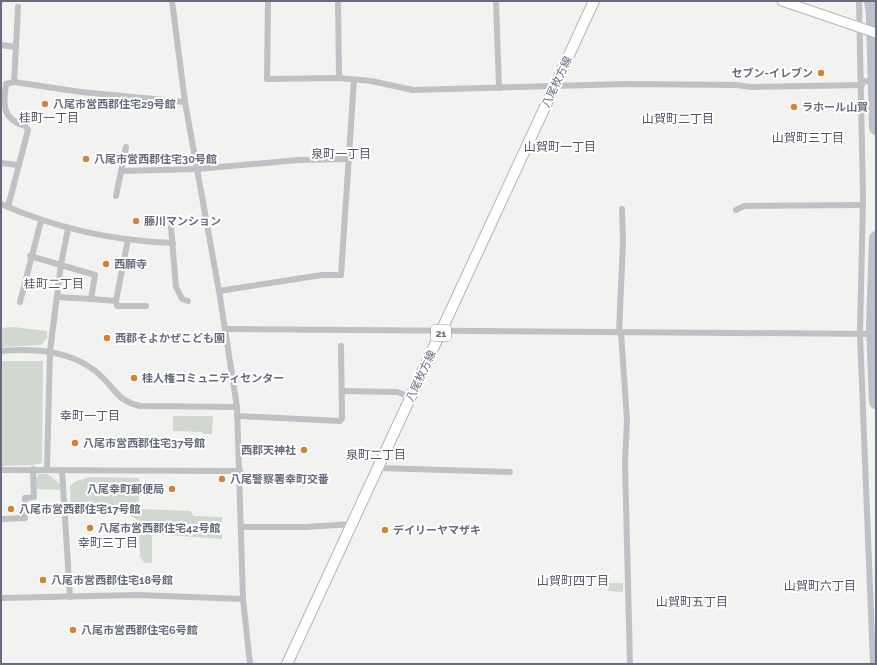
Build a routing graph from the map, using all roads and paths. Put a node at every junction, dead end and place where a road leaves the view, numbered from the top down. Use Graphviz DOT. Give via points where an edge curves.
graph roads {
  1 [pos="172,1"];
  2 [pos="268,1"];
  3 [pos="338,1"];
  4 [pos="496,1"];
  5 [pos="594,1"];
  6 [pos="782,1"];
  7 [pos="859,1"];
  8 [pos="18,7"];
  9 [pos="862,28"];
  10 [pos="876,33"];
  11 [pos="1,45"];
  12 [pos="16,47"];
  13 [pos="339,78"];
  14 [pos="354,80"];
  15 [pos="14,82"];
  16 [pos="876,82"];
  17 [pos="862,83"];
  18 [pos="555,86"];
  19 [pos="499,88"];
  20 [pos="185,102"];
  21 [pos="126,147"];
  22 [pos="350,158"];
  23 [pos="1,163"];
  24 [pos="18,165"];
  25 [pos="198,169"];
  26 [pos="121,171"];
  27 [pos="116,196"];
  28 [pos="1,204"];
  29 [pos="863,205"];
  30 [pos="8,208"];
  31 [pos="622,209"];
  32 [pos="736,210"];
  33 [pos="41,221"];
  34 [pos="171,227"];
  35 [pos="68,228"];
  36 [pos="128,239"];
  37 [pos="173,243"];
  38 [pos="30,256"];
  39 [pos="61,264"];
  40 [pos="219,291"];
  41 [pos="57,297"];
  42 [pos="91,299"];
  43 [pos="116,301"];
  44 [pos="188,301"];
  45 [pos="20,302"];
  46 [pos="146,306"];
  47 [pos="226,329"];
  48 [pos="441,332"];
  49 [pos="620,333"];
  50 [pos="860,334"];
  51 [pos="876,334"];
  52 [pos="341,346"];
  53 [pos="1,351"];
  54 [pos="50,351"];
  55 [pos="342,391"];
  56 [pos="411,397"];
  57 [pos="237,407"];
  58 [pos="237,416"];
  59 [pos="378,468"];
  60 [pos="33,469"];
  61 [pos="47,469"];
  62 [pos="1,470"];
  63 [pos="62,470"];
  64 [pos="240,471"];
  65 [pos="510,472"];
  66 [pos="1,519"];
  67 [pos="352,524"];
  68 [pos="242,527"];
  69 [pos="70,597"];
  70 [pos="1,598"];
  71 [pos="243,599"];
  72 [pos="250,664"];
  73 [pos="288,664"];
  74 [pos="630,664"];
  75 [pos="873,664"];
  1 -- 20 [label="street"];
  2 -- 13 [label="street" via="268,79"];
  3 -- 13 [label="street"];
  4 -- 19 [label="street"];
  5 -- 18 [label="main road, 八尾枚方線 / 21"];
  6 -- 9 [label="main road"];
  7 -- 9 [label="street"];
  8 -- 12 [label="street"];
  9 -- 10 [label="main road"];
  9 -- 17 [label="street"];
  11 -- 12 [label="street"];
  12 -- 15 [label="street"];
  13 -- 14 [label="street"];
  14 -- 19 [label="street" via="413,90"];
  14 -- 22 [label="street"];
  15 -- 20 [label="street" via="81,92"];
  15 -- 24 [label="street" via="6,84 4,110 13,122 25,126 28,130"];
  16 -- 17 [label="street"];
  17 -- 18 [label="street" via="752,87 636,84"];
  17 -- 29 [label="street"];
  18 -- 19 [label="street"];
  18 -- 48 [label="main road, 八尾枚方線 / 21"];
  20 -- 25 [label="street"];
  21 -- 26 [label="street"];
  22 -- 25 [label="street"];
  22 -- 40 [label="street" via="341,276 322,275"];
  23 -- 24 [label="street"];
  24 -- 30 [label="street"];
  25 -- 26 [label="street"];
  25 -- 40 [label="street"];
  26 -- 27 [label="street"];
  28 -- 30 [label="street"];
  29 -- 32 [label="street" via="744,206"];
  29 -- 50 [label="street"];
  30 -- 33 [label="street"];
  31 -- 49 [label="street"];
  33 -- 35 [label="street"];
  33 -- 38 [label="street"];
  34 -- 37 [label="street"];
  35 -- 36 [label="street"];
  35 -- 39 [label="street"];
  36 -- 37 [label="street"];
  36 -- 43 [label="street"];
  37 -- 44 [label="street" via="176,287 182,300"];
  38 -- 39 [label="street"];
  38 -- 45 [label="street"];
  39 -- 41 [label="street"];
  39 -- 42 [label="street" via="95,275"];
  40 -- 47 [label="street"];
  41 -- 42 [label="street"];
  41 -- 54 [label="street"];
  42 -- 43 [label="street"];
  43 -- 46 [label="street" via="117,306"];
  47 -- 48 [label="street"];
  47 -- 57 [label="street"];
  48 -- 49 [label="street"];
  48 -- 56 [label="main road, 八尾枚方線 / 21"];
  49 -- 50 [label="street"];
  49 -- 74 [label="street" via="627,420 625,463"];
  50 -- 51 [label="street"];
  50 -- 75 [label="street"];
  52 -- 55 [label="street"];
  53 -- 54 [label="street"];
  54 -- 57 [label="street" via="84,363 127,403 140,406"];
  54 -- 61 [label="street"];
  55 -- 56 [label="street" via="397,392"];
  55 -- 58 [label="street" via="342,418 338,422"];
  56 -- 59 [label="main road, 八尾枚方線 / 21"];
  57 -- 58 [label="street"];
  58 -- 64 [label="street"];
  59 -- 65 [label="street"];
  59 -- 67 [label="main road, 八尾枚方線 / 21"];
  60 -- 61 [label="street"];
  60 -- 62 [label="street"];
  60 -- 66 [label="street" via="34,497 25,498 25,518"];
  61 -- 63 [label="street"];
  63 -- 64 [label="street"];
  63 -- 69 [label="street"];
  64 -- 68 [label="street"];
  67 -- 68 [label="street"];
  67 -- 73 [label="main road, 八尾枚方線 / 21"];
  68 -- 71 [label="street"];
  69 -- 70 [label="street"];
  69 -- 71 [label="street" via="138,595"];
  71 -- 72 [label="street"];
}
